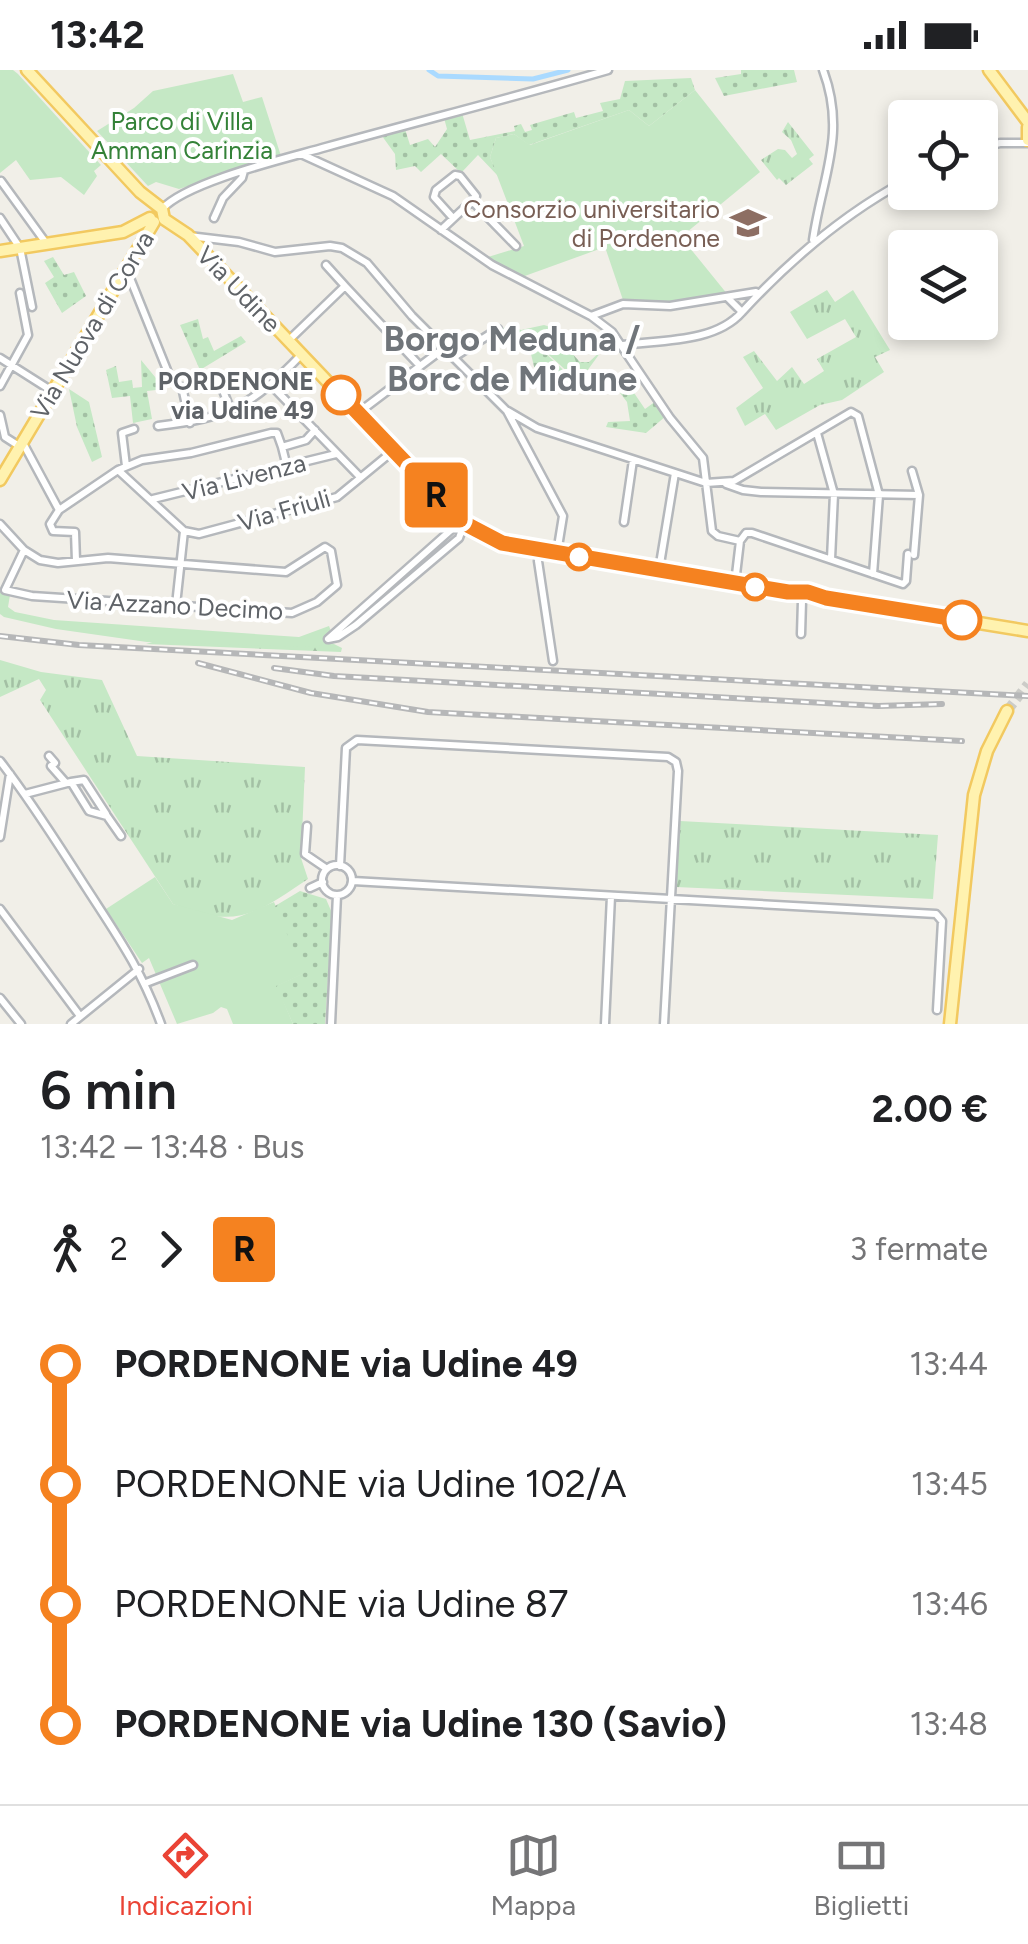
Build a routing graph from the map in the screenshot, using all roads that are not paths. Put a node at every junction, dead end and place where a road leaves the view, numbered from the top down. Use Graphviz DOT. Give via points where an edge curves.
graph roads {
  1 [pos="27,70"];
  2 [pos="608,70"];
  3 [pos="823,70"];
  4 [pos="989,70"];
  5 [pos="1012,98"];
  6 [pos="1028,113"];
  7 [pos="1028,126"];
  8 [pos="1008,142"];
  9 [pos="1028,142"];
  10 [pos="998,144"];
  11 [pos="302,154"];
  12 [pos="244,170"];
  13 [pos="0,181"];
  14 [pos="888,192"];
  15 [pos="472,201"];
  16 [pos="156,214"];
  17 [pos="0,218"];
  18 [pos="214,218"];
  19 [pos="453,218"];
  20 [pos="441,230"];
  21 [pos="188,236"];
  22 [pos="813,241"];
  23 [pos="46,244"];
  24 [pos="516,246"];
  25 [pos="20,248"];
  26 [pos="0,251"];
  27 [pos="326,265"];
  28 [pos="126,266"];
  29 [pos="345,286"];
  30 [pos="758,291"];
  31 [pos="20,293"];
  32 [pos="728,298"];
  33 [pos="32,307"];
  34 [pos="742,312"];
  35 [pos="591,316"];
  36 [pos="498,329"];
  37 [pos="288,340"];
  38 [pos="623,345"];
  39 [pos="444,348"];
  40 [pos="302,354"];
  41 [pos="454,357"];
  42 [pos="0,358"];
  43 [pos="11,366"];
  44 [pos="420,366"];
  45 [pos="168,375"];
  46 [pos="220,383"];
  47 [pos="0,386"];
  48 [pos="272,386"];
  49 [pos="182,387"];
  50 [pos="52,391"];
  51 [pos="231,411"];
  52 [pos="507,411"];
  53 [pos="358,413"];
  54 [pos="0,415"];
  55 [pos="190,422"];
  56 [pos="158,426"];
  57 [pos="134,429"];
  58 [pos="315,430"];
  59 [pos="817,433"];
  60 [pos="21,444"];
  61 [pos="282,447"];
  62 [pos="393,451"];
  63 [pos="336,454"];
  64 [pos="634,460"];
  65 [pos="287,466"];
  66 [pos="122,468"];
  67 [pos="912,471"];
  68 [pos="675,474"];
  69 [pos="360,478"];
  70 [pos="0,480"];
  71 [pos="725,483"];
  72 [pos="706,484"];
  73 [pos="834,494"];
  74 [pos="879,495"];
  75 [pos="919,495"];
  76 [pos="152,500"];
  77 [pos="446,507"];
  78 [pos="58,510"];
  79 [pos="624,522"];
  80 [pos="463,523"];
  81 [pos="0,524"];
  82 [pos="184,531"];
  83 [pos="446,536"];
  84 [pos="484,536"];
  85 [pos="454,540"];
  86 [pos="740,541"];
  87 [pos="24,550"];
  88 [pos="540,550"];
  89 [pos="557,553"];
  90 [pos="831,559"];
  91 [pos="76,562"];
  92 [pos="179,562"];
  93 [pos="660,570"];
  94 [pos="873,574"];
  95 [pos="735,583"];
  96 [pos="3,589"];
  97 [pos="806,600"];
  98 [pos="176,605"];
  99 [pos="372,607"];
  100 [pos="1028,631"];
  101 [pos="801,634"];
  102 [pos="554,661"];
  103 [pos="1008,710"];
  104 [pos="49,756"];
  105 [pos="1,763"];
  106 [pos="10,774"];
  107 [pos="68,782"];
  108 [pos="26,794"];
  109 [pos="107,816"];
  110 [pos="306,826"];
  111 [pos="0,836"];
  112 [pos="122,836"];
  113 [pos="340,866"];
  114 [pos="328,869"];
  115 [pos="352,880"];
  116 [pos="323,882"];
  117 [pos="310,888"];
  118 [pos="337,895"];
  119 [pos="612,896"];
  120 [pos="671,899"];
  121 [pos="0,910"];
  122 [pos="192,964"];
  123 [pos="139,969"];
  124 [pos="146,983"];
  125 [pos="0,998"];
  126 [pos="937,1010"];
  127 [pos="80,1016"];
  128 [pos="22,1024"];
  129 [pos="71,1024"];
  130 [pos="160,1024"];
  131 [pos="330,1024"];
  132 [pos="605,1024"];
  133 [pos="664,1024"];
  134 [pos="950,1024"];
  1 -- 16 [label="main road"];
  2 -- 11 [label="street"];
  3 -- 22 [label="street" via="833,151"];
  4 -- 5 [label="main road"];
  5 -- 6 [label="main road"];
  5 -- 7 [label="main road"];
  7 -- 8 [label="street"];
  7 -- 9 [label="main road"];
  8 -- 9 [label="street"];
  8 -- 10 [label="street"];
  11 -- 12 [label="street"];
  11 -- 20 [label="street" via="378,186"];
  12 -- 16 [label="street"];
  12 -- 18 [label="street"];
  13 -- 23 [label="street"];
  14 -- 22 [label="street"];
  15 -- 19 [label="street"];
  15 -- 19 [label="street" via="474,191 460,176 436,190 435,199"];
  15 -- 24 [label="street"];
  16 -- 21 [label="main road, Via Udine"];
  16 -- 23 [label="main road" via="123,232"];
  16 -- 28 [label="main road, Via Nuova di Corva"];
  17 -- 25 [label="street"];
  19 -- 20 [label="street"];
  20 -- 35 [label="street"];
  21 -- 37 [label="main road, Via Udine"];
  21 -- 39 [label="street" via="276,252 350,250"];
  22 -- 30 [label="street"];
  23 -- 25 [label="main road"];
  25 -- 26 [label="main road"];
  25 -- 33 [label="street"];
  27 -- 29 [label="street"];
  28 -- 45 [label="street"];
  28 -- 50 [label="main road, Via Nuova di Corva"];
  29 -- 37 [label="street"];
  29 -- 44 [label="street"];
  30 -- 32 [label="street"];
  30 -- 34 [label="street"];
  31 -- 43 [label="street" via="28,335"];
  32 -- 34 [label="street"];
  32 -- 35 [label="street" via="623,304"];
  34 -- 38 [label="street" via="696,336"];
  35 -- 38 [label="street"];
  36 -- 41 [label="street"];
  37 -- 40 [label="main road, Via Udine"];
  38 -- 72 [label="street" via="703,458"];
  39 -- 41 [label="street"];
  39 -- 44 [label="street"];
  40 -- 48 [label="street"];
  40 -- 53 [label="main road, Via Udine"];
  41 -- 52 [label="street"];
  42 -- 43 [label="street"];
  43 -- 47 [label="street"];
  43 -- 50 [label="street"];
  44 -- 53 [label="street"];
  46 -- 51 [label="street"];
  48 -- 51 [label="street"];
  48 -- 58 [label="street"];
  49 -- 55 [label="street"];
  50 -- 60 [label="main road, Via Nuova di Corva"];
  51 -- 55 [label="street"];
  52 -- 64 [label="street" via="537,428"];
  52 -- 89 [label="street" via="563,516"];
  53 -- 62 [label="main road, Via Udine"];
  54 -- 60 [label="street" via="5,437"];
  55 -- 56 [label="street"];
  57 -- 66 [label="street" via="122,432"];
  58 -- 61 [label="street"];
  58 -- 63 [label="street"];
  59 -- 71 [label="street"];
  59 -- 73 [label="street"];
  59 -- 74 [label="street" via="851,412 858,416"];
  60 -- 70 [label="main road, Via Nuova di Corva"];
  60 -- 78 [label="street"];
  61 -- 65 [label="street"];
  61 -- 66 [label="street" via="277,433"];
  62 -- 69 [label="street, Via Friuli"];
  62 -- 77 [label="main road, Via Udine"];
  63 -- 65 [label="street, Via Livenza"];
  63 -- 69 [label="street"];
  64 -- 68 [label="street"];
  64 -- 79 [label="street"];
  65 -- 76 [label="street, Via Livenza"];
  66 -- 76 [label="street"];
  66 -- 78 [label="street"];
  67 -- 75 [label="street"];
  68 -- 72 [label="street"];
  68 -- 93 [label="street"];
  69 -- 82 [label="street, Via Friuli" via="330,500 200,534"];
  71 -- 72 [label="street"];
  71 -- 73 [label="street" via="743,490"];
  72 -- 86 [label="street" via="712,531"];
  73 -- 74 [label="street"];
  73 -- 90 [label="street"];
  74 -- 75 [label="street"];
  74 -- 94 [label="street"];
  75 -- 94 [label="street" via="906,583"];
  76 -- 82 [label="street"];
  77 -- 80 [label="main road, Via Udine"];
  77 -- 83 [label="street"];
  78 -- 91 [label="street" via="51,530 75,532"];
  80 -- 83 [label="street"];
  80 -- 84 [label="main road, Via Udine"];
  80 -- 85 [label="street"];
  81 -- 87 [label="street"];
  82 -- 92 [label="street"];
  83 -- 99 [label="street"];
  84 -- 85 [label="street"];
  84 -- 88 [label="main road, Via Udine"];
  85 -- 99 [label="street"];
  86 -- 90 [label="street" via="752,532"];
  86 -- 95 [label="street"];
  87 -- 91 [label="street" via="40,560"];
  87 -- 96 [label="street, Via Azzano Decimo"];
  88 -- 89 [label="main road, Via Udine"];
  88 -- 102 [label="street"];
  89 -- 93 [label="main road, Via Udine"];
  90 -- 94 [label="street"];
  91 -- 92 [label="street"];
  92 -- 98 [label="street"];
  92 -- 98 [label="street, Via Azzano Decimo" via="286,572 325,547 337,585 292,613"];
  93 -- 95 [label="main road, Via Udine"];
  95 -- 97 [label="main road, Via Udine"];
  96 -- 98 [label="street, Via Azzano Decimo"];
  97 -- 100 [label="main road, Via Udine"];
  97 -- 101 [label="street"];
  99 -- 99 [label="street" via="328,639 343,635"];
  103 -- 134 [label="main road" via="974,795"];
  104 -- 107 [label="street"];
  105 -- 106 [label="street"];
  106 -- 108 [label="street"];
  106 -- 111 [label="street"];
  107 -- 108 [label="street"];
  107 -- 109 [label="street" via="89,811"];
  107 -- 109 [label="street" via="84,780"];
  108 -- 123 [label="street"];
  109 -- 112 [label="street"];
  110 -- 114 [label="street" via="305,854"];
  113 -- 114 [label="street"];
  113 -- 115 [label="street"];
  113 -- 120 [label="street" via="346,748 357,740 668,757 678,770"];
  114 -- 116 [label="street"];
  115 -- 118 [label="street"];
  115 -- 119 [label="street"];
  116 -- 117 [label="street"];
  116 -- 118 [label="street"];
  118 -- 131 [label="street"];
  119 -- 120 [label="street"];
  119 -- 132 [label="street"];
  120 -- 126 [label="street" via="936,914 942,921"];
  120 -- 133 [label="street"];
  121 -- 127 [label="street"];
  122 -- 124 [label="street"];
  123 -- 124 [label="street"];
  123 -- 127 [label="street"];
  124 -- 130 [label="street"];
  125 -- 128 [label="street"];
  127 -- 129 [label="street"];
}
